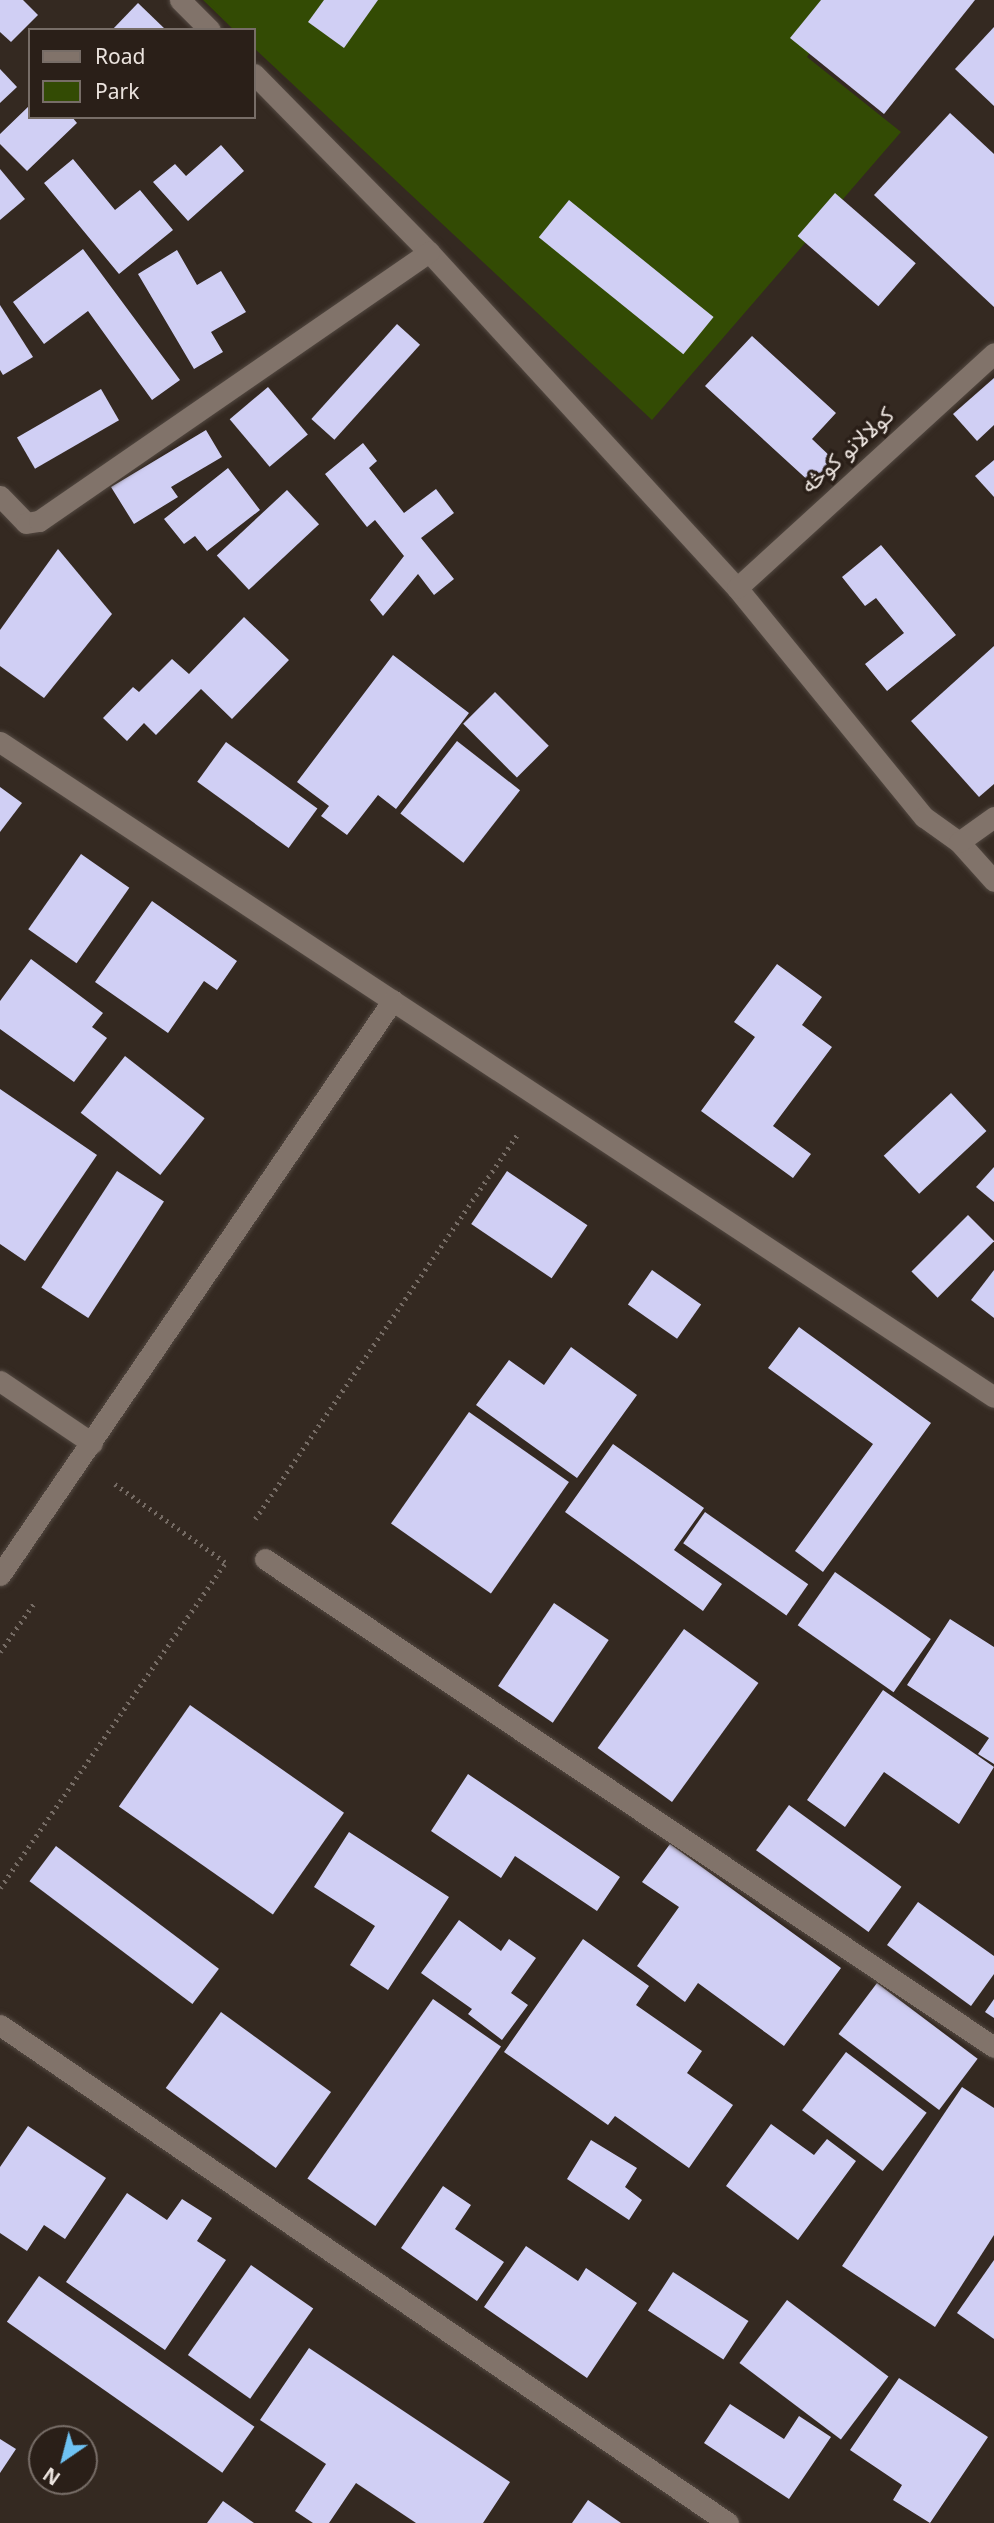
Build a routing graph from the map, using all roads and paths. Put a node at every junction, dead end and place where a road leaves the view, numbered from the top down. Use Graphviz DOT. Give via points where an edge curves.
graph roads {
  1 [pos="180,0"];
  2 [pos="208,28"];
  3 [pos="256,76"];
  4 [pos="429,252"];
  5 [pos="994,353"];
  6 [pos="0,496"];
  7 [pos="737,588"];
  8 [pos="0,742"];
  9 [pos="994,817"];
  10 [pos="959,842"];
  11 [pos="994,881"];
  12 [pos="393,1000"];
  13 [pos="508,1129"];
  14 [pos="0,1381"];
  15 [pos="994,1397"];
  16 [pos="92,1443"];
  17 [pos="122,1472"];
  18 [pos="115,1483"];
  19 [pos="107,1495"];
  20 [pos="249,1528"];
  21 [pos="233,1551"];
  22 [pos="265,1559"];
  23 [pos="225,1562"];
  24 [pos="0,1574"];
  25 [pos="38,1596"];
  26 [pos="0,1652"];
  27 [pos="0,1888"];
  28 [pos="0,2025"];
  29 [pos="994,2047"];
  30 [pos="728,2523"];
  1 -- 2 [label="street"];
  3 -- 4 [label="street"];
  4 -- 6 [label="street" via="39,521 26,523"];
  4 -- 7 [label="street"];
  5 -- 7 [label="street, کولالانو کوڅه"];
  7 -- 10 [label="street" via="925,817"];
  8 -- 12 [label="street"];
  9 -- 10 [label="street"];
  10 -- 11 [label="street"];
  12 -- 15 [label="street"];
  12 -- 16 [label="street"];
  13 -- 20 [label="path" via="519,1137"];
  14 -- 16 [label="street"];
  16 -- 24 [label="street"];
  17 -- 18 [label="path"];
  18 -- 19 [label="path"];
  18 -- 23 [label="path"];
  21 -- 23 [label="path"];
  22 -- 29 [label="street"];
  23 -- 27 [label="path"];
  25 -- 26 [label="path"];
  28 -- 30 [label="street"];
}
